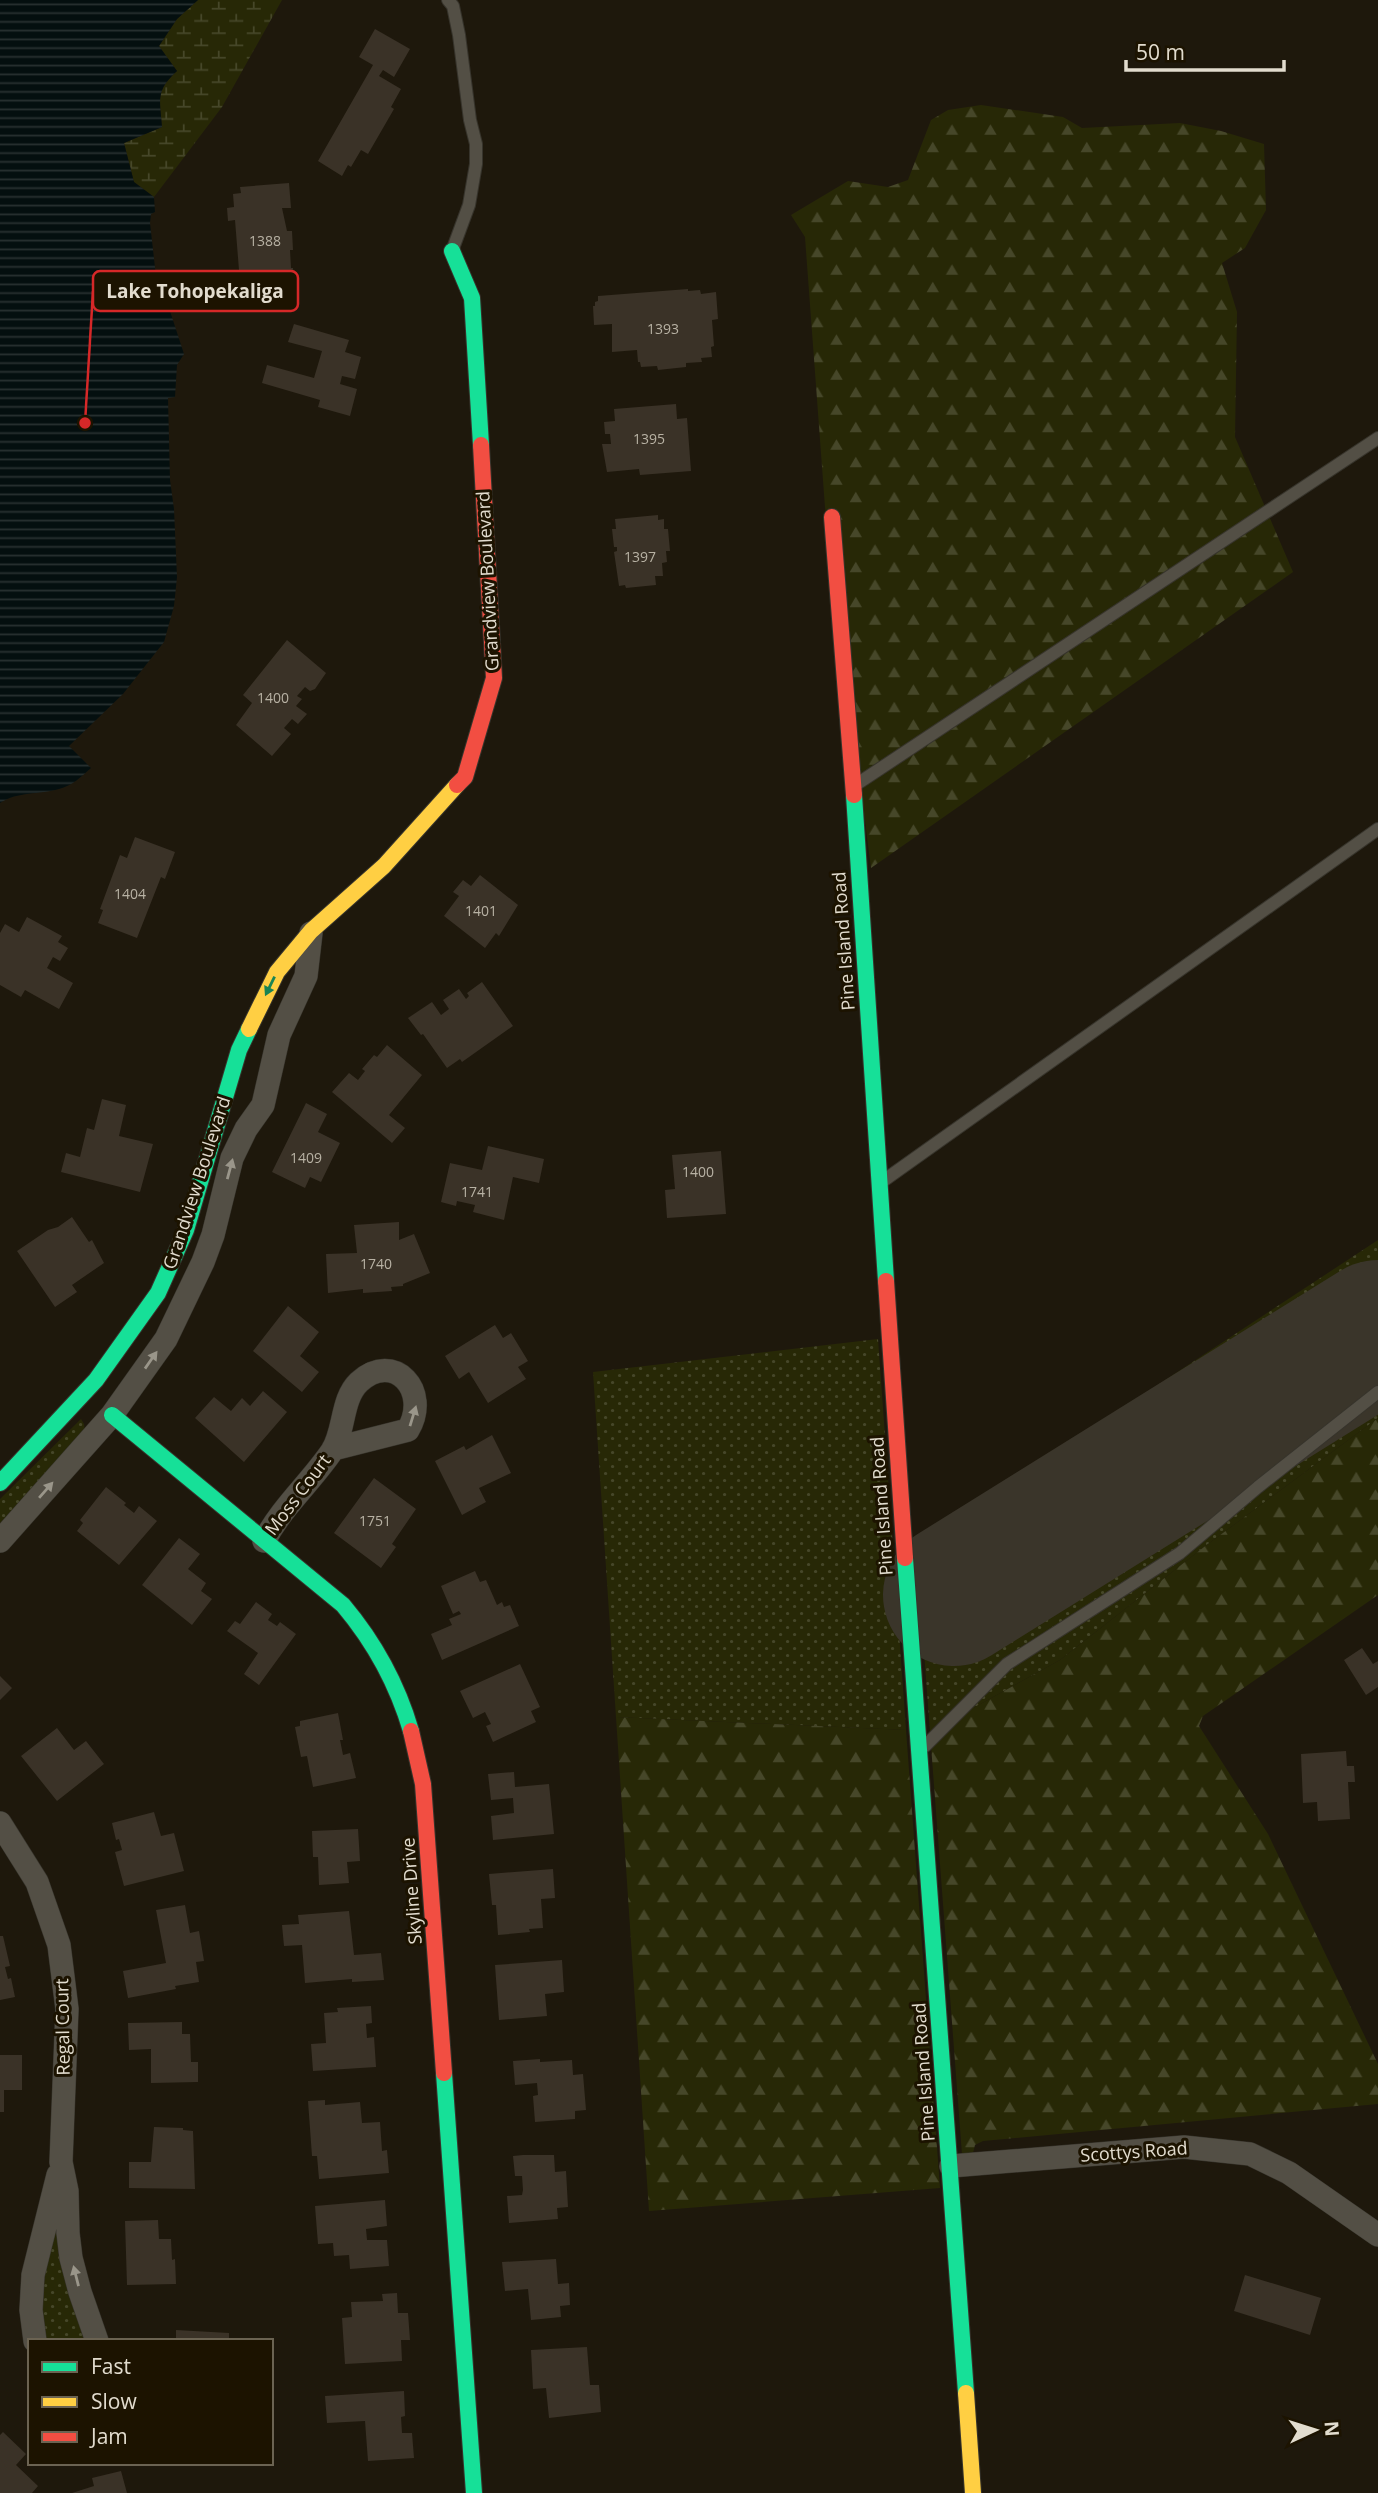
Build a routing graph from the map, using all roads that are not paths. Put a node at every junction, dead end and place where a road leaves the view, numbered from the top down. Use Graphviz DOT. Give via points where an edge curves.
graph roads {
  1 [pos="448,0"];
  2 [pos="452,251"];
  3 [pos="1378,438"];
  4 [pos="832,517"];
  5 [pos="853,786"];
  6 [pos="1378,829"];
  7 [pos="311,931"];
  8 [pos="880,1183"];
  9 [pos="1378,1392"];
  10 [pos="112,1415"];
  11 [pos="333,1449"];
  12 [pos="0,1483"];
  13 [pos="0,1541"];
  14 [pos="264,1541"];
  15 [pos="919,1751"];
  16 [pos="0,1823"];
  17 [pos="61,2162"];
  18 [pos="951,2166"];
  19 [pos="1378,2235"];
  20 [pos="35,2339"];
  21 [pos="96,2339"];
  22 [pos="474,2493"];
  23 [pos="973,2493"];
  1 -- 2 [label="lane" via="459,35 476,164 469,205"];
  2 -- 7 [label="street, Grandview Boulevard" via="471,298 494,678 465,777 384,866"];
  3 -- 5 [label="lane"];
  4 -- 5 [label="street, Pine Island Road"];
  5 -- 8 [label="street, Pine Island Road"];
  6 -- 8 [label="lane"];
  10 -- 7 [label="street, Grandview Boulevard, one-way" via="166,1339 203,1262 232,1158 263,1105 279,1035 306,976"];
  7 -- 12 [label="street, Grandview Boulevard, one-way" via="277,972 239,1050 186,1230 158,1293 96,1380"];
  8 -- 15 [label="street, Pine Island Road"];
  9 -- 15 [label="lane" via="1180,1553 1007,1664"];
  13 -- 10 [label="street, Grandview Boulevard, one-way"];
  10 -- 14 [label="street, Skyline Drive"];
  11 -- 14 [label="street, Moss Court" via="276,1519"];
  14 -- 22 [label="street, Skyline Drive" via="344,1605 366,1631 405,1707 416,1744 423,1784"];
  15 -- 18 [label="street, Pine Island Road"];
  16 -- 17 [label="street, Regal Court" via="37,1882 59,1945 67,2010"];
  17 -- 20 [label="street, Regal Court" via="33,2275"];
  21 -- 17 [label="street, Regal Court, one-way" via="71,2258"];
  18 -- 19 [label="street, Scottys Road" via="1184,2147 1250,2154 1289,2173"];
  18 -- 23 [label="street, Pine Island Road"];
}
